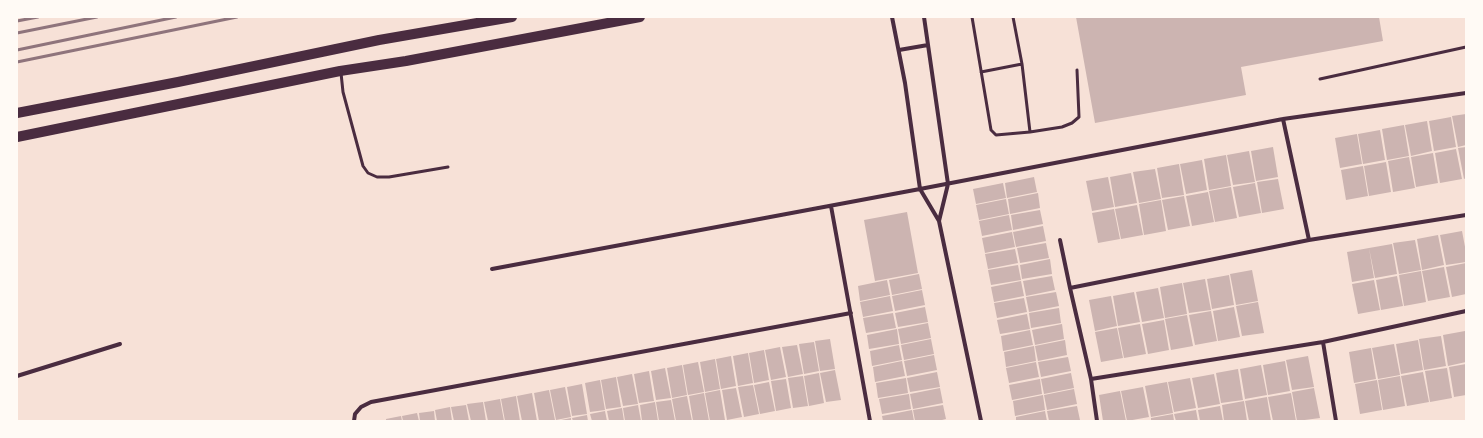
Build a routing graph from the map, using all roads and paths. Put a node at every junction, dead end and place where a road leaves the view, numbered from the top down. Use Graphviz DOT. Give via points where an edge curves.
graph roads {
  1 [pos="512,17"];
  2 [pos="640,17"];
  3 [pos="892,17"];
  4 [pos="924,17"];
  5 [pos="972,17"];
  6 [pos="1013,17"];
  7 [pos="928,45"];
  8 [pos="1466,47"];
  9 [pos="899,50"];
  10 [pos="1022,64"];
  11 [pos="1077,70"];
  12 [pos="340,71"];
  13 [pos="982,72"];
  14 [pos="1320,79"];
  15 [pos="1466,93"];
  16 [pos="17,113"];
  17 [pos="1283,119"];
  18 [pos="1030,132"];
  19 [pos="17,137"];
  20 [pos="448,168"];
  21 [pos="948,184"];
  22 [pos="920,189"];
  23 [pos="831,206"];
  24 [pos="1466,215"];
  25 [pos="938,221"];
  26 [pos="1060,240"];
  27 [pos="1309,240"];
  28 [pos="492,269"];
  29 [pos="1070,288"];
  30 [pos="1466,311"];
  31 [pos="851,313"];
  32 [pos="1323,342"];
  33 [pos="120,344"];
  34 [pos="17,376"];
  35 [pos="1091,379"];
  36 [pos="354,421"];
  37 [pos="868,421"];
  38 [pos="981,421"];
  39 [pos="1097,421"];
  40 [pos="1336,421"];
  1 -- 16 [label="main road" via="379,40"];
  2 -- 12 [label="main road"];
  3 -- 9 [label="street"];
  4 -- 7 [label="street"];
  5 -- 13 [label="lane"];
  6 -- 10 [label="lane"];
  7 -- 9 [label="street"];
  7 -- 21 [label="street"];
  8 -- 14 [label="lane"];
  9 -- 22 [label="street"];
  10 -- 13 [label="lane"];
  10 -- 18 [label="lane"];
  11 -- 18 [label="lane" via="1079,117 1062,127"];
  12 -- 19 [label="main road"];
  12 -- 20 [label="lane" via="343,92 363,166 368,173 377,177 389,177"];
  13 -- 18 [label="lane" via="991,130 996,135"];
  15 -- 17 [label="street"];
  17 -- 21 [label="street"];
  17 -- 27 [label="street"];
  21 -- 22 [label="street"];
  21 -- 25 [label="street"];
  22 -- 23 [label="street"];
  22 -- 25 [label="street"];
  23 -- 28 [label="street"];
  23 -- 31 [label="street"];
  24 -- 27 [label="street"];
  25 -- 38 [label="street"];
  26 -- 29 [label="street"];
  27 -- 29 [label="street"];
  29 -- 35 [label="street"];
  30 -- 32 [label="street"];
  31 -- 36 [label="street" via="371,402 361,407 355,414"];
  31 -- 37 [label="street"];
  32 -- 35 [label="street"];
  32 -- 40 [label="street"];
  33 -- 34 [label="street"];
  35 -- 39 [label="street"];
}
